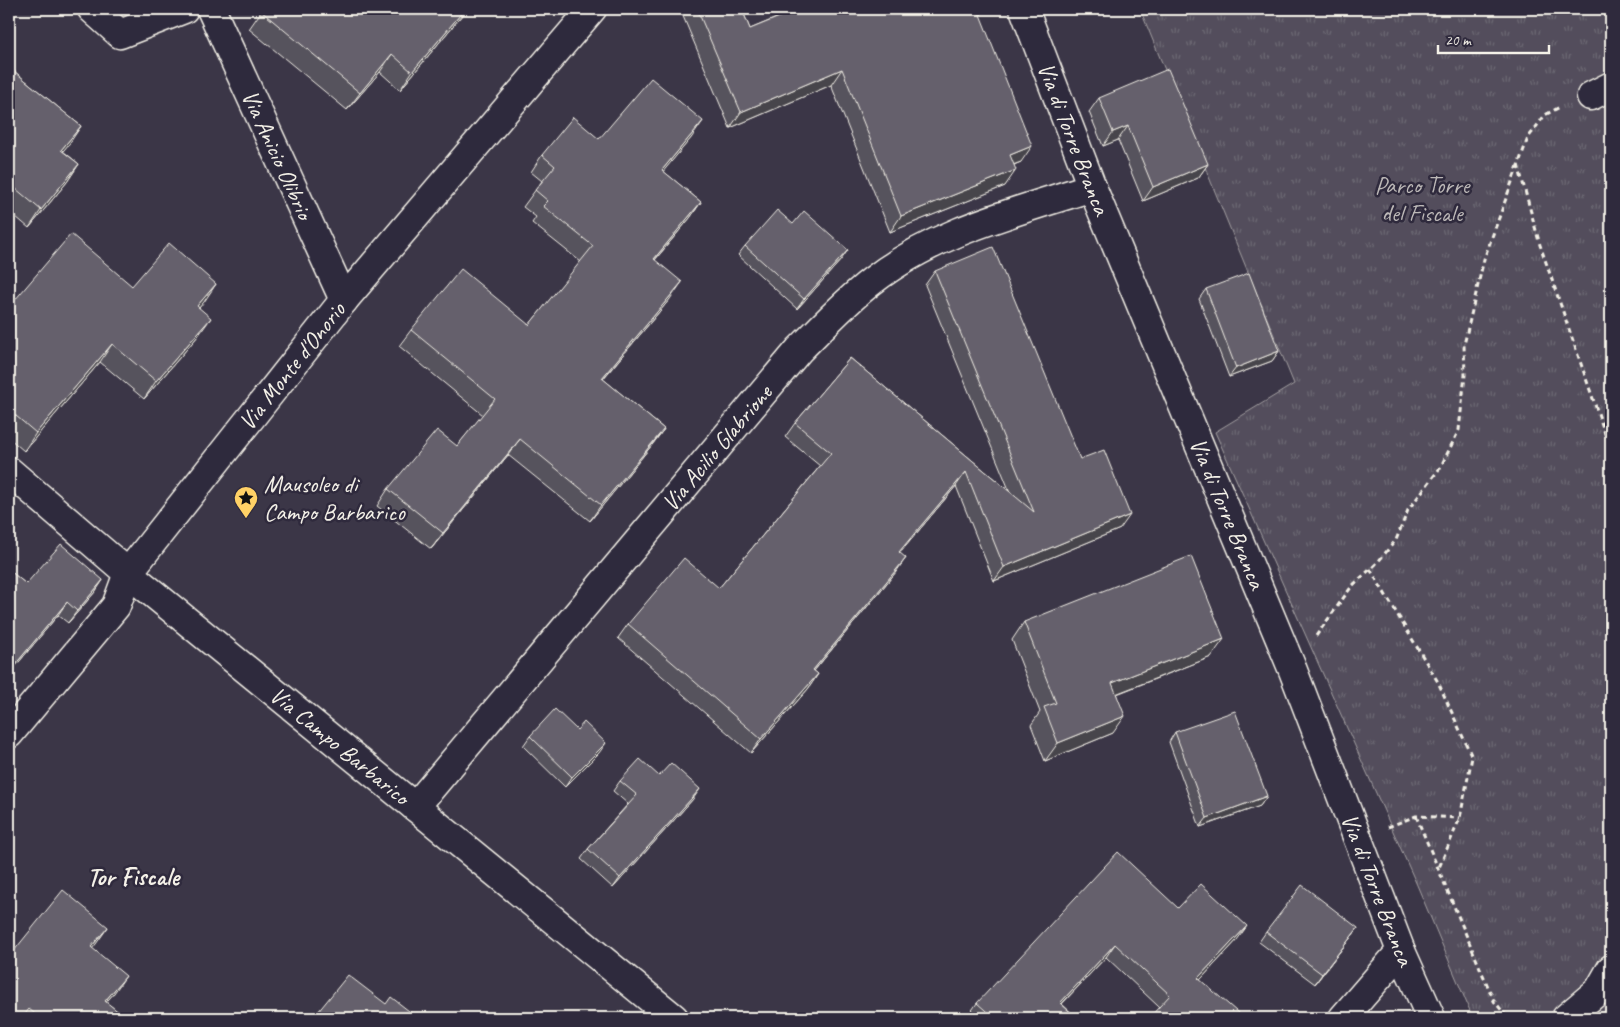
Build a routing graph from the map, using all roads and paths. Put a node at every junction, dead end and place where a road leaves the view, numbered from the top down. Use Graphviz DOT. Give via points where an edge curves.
graph roads {
  1 [pos="92,9"];
  2 [pos="184,9"];
  3 [pos="211,9"];
  4 [pos="592,9"];
  5 [pos="1024,9"];
  6 [pos="1601,91"];
  7 [pos="1518,164"];
  8 [pos="1092,187"];
  9 [pos="344,300"];
  10 [pos="1611,451"];
  11 [pos="9,471"];
  12 [pos="1370,569"];
  13 [pos="128,573"];
  14 [pos="1292,668"];
  15 [pos="9,734"];
  16 [pos="415,807"];
  17 [pos="1416,816"];
  18 [pos="1460,818"];
  19 [pos="1359,839"];
  20 [pos="1438,870"];
  21 [pos="1401,951"];
  22 [pos="1611,970"];
  23 [pos="674,1018"];
  24 [pos="1343,1018"];
  25 [pos="1431,1018"];
  26 [pos="1508,1018"];
  27 [pos="1566,1018"];
  1 -- 2 [label="street" via="120,34"];
  3 -- 9 [label="street, Via Anicio Olibrio"];
  4 -- 9 [label="street, Via Monte d'Onorio"];
  5 -- 8 [label="street, Via di Torre Branca"];
  6 -- 7 [label="path" via="1568,102 1545,115 1528,138"];
  7 -- 10 [label="path" via="1540,245"];
  7 -- 12 [label="path" via="1484,258 1464,344 1465,375 1459,430 1440,468 1408,510 1396,540"];
  8 -- 14 [label="street, Via di Torre Branca"];
  8 -- 16 [label="street, Via Acilio Glabrione" via="969,227 920,250 872,281 835,313 800,350"];
  9 -- 13 [label="street, Via Monte d'Onorio"];
  11 -- 13 [label="street, Via Campo Barbarico"];
  12 -- 14 [label="path" via="1352,586"];
  12 -- 18 [label="path" via="1438,682 1472,757"];
  13 -- 15 [label="street, Via Monte d'Onorio" via="116,606"];
  13 -- 16 [label="street, Via Campo Barbarico"];
  14 -- 19 [label="street, Via di Torre Branca"];
  16 -- 23 [label="street, Via Campo Barbarico"];
  17 -- 18 [label="path"];
  17 -- 19 [label="path"];
  17 -- 20 [label="path"];
  18 -- 20 [label="path"];
  19 -- 21 [label="street, Via di Torre Branca"];
  20 -- 26 [label="path" via="1494,1001"];
  21 -- 24 [label="street"];
  21 -- 25 [label="street, Via di Torre Branca"];
  22 -- 27 [label="street" via="1599,990"];
}
